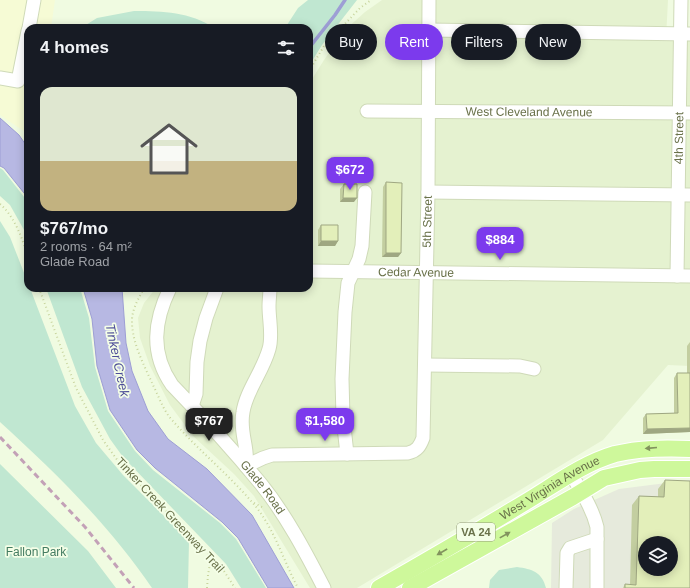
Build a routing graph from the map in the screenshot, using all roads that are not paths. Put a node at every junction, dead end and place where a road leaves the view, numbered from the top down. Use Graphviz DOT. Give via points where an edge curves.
graph roads {
  1 [pos="34,0"];
  2 [pos="429,0"];
  3 [pos="681,0"];
  4 [pos="29,24"];
  5 [pos="429,24"];
  6 [pos="443,30"];
  7 [pos="685,34"];
  8 [pos="24,49"];
  9 [pos="429,60"];
  10 [pos="0,78"];
  11 [pos="368,111"];
  12 [pos="428,111"];
  13 [pos="685,113"];
  14 [pos="365,192"];
  15 [pos="428,192"];
  16 [pos="684,195"];
  17 [pos="313,271"];
  18 [pos="352,273"];
  19 [pos="426,273"];
  20 [pos="677,276"];
  21 [pos="690,276"];
  22 [pos="168,292"];
  23 [pos="216,292"];
  24 [pos="270,292"];
  25 [pos="425,365"];
  26 [pos="534,369"];
  27 [pos="192,406"];
  28 [pos="690,449"];
  29 [pos="347,454"];
  30 [pos="246,466"];
  31 [pos="690,469"];
  32 [pos="571,474"];
  33 [pos="582,491"];
  34 [pos="597,539"];
  35 [pos="324,588"];
  36 [pos="380,588"];
  37 [pos="410,588"];
  38 [pos="566,588"];
  39 [pos="597,588"];
  1 -- 4 [label="street"];
  2 -- 5 [label="street, 5th Street"];
  3 -- 7 [label="street, 4th Street"];
  6 -- 7 [label="street"];
  7 -- 13 [label="street, 4th Street"];
  8 -- 10 [label="street" via="18,80"];
  9 -- 12 [label="street, 5th Street"];
  11 -- 12 [label="street, West Cleveland Avenue"];
  12 -- 13 [label="street, West Cleveland Avenue"];
  12 -- 15 [label="street, 5th Street"];
  13 -- 16 [label="street, 4th Street"];
  14 -- 18 [label="street" via="362,246"];
  15 -- 16 [label="street"];
  15 -- 19 [label="street, 5th Street"];
  16 -- 20 [label="street, 4th Street"];
  17 -- 18 [label="street, Cedar Avenue"];
  18 -- 19 [label="street, Cedar Avenue"];
  18 -- 29 [label="street" via="348,283 345,312 342,379"];
  19 -- 20 [label="street, Cedar Avenue"];
  19 -- 25 [label="street, 5th Street"];
  20 -- 21 [label="street, Cedar Avenue"];
  22 -- 27 [label="street, Glade Road" via="159,317 157,350 167,378"];
  23 -- 27 [label="street" via="200,341 196,394"];
  24 -- 30 [label="street" via="270,347 246,399 241,424 247,454"];
  25 -- 26 [label="street" via="520,366"];
  25 -- 29 [label="street, 5th Street" via="423,438 417,450 408,453"];
  27 -- 30 [label="street, Glade Road"];
  28 -- 32 [label="main road, West Virginia Avenue / VA 24, one-way" via="634,450 595,461"];
  29 -- 30 [label="street" via="272,455"];
  30 -- 35 [label="street, Glade Road" via="262,485 301,545"];
  31 -- 33 [label="main road, West Virginia Avenue / VA 24" via="640,470 604,478"];
  32 -- 33 [label="street"];
  32 -- 36 [label="main road, West Virginia Avenue / VA 24, one-way"];
  33 -- 34 [label="street" via="595,518"];
  37 -- 33 [label="main road, West Virginia Avenue / VA 24, one-way"];
  34 -- 38 [label="street" via="570,548 567,553"];
  34 -- 39 [label="street"];
}
